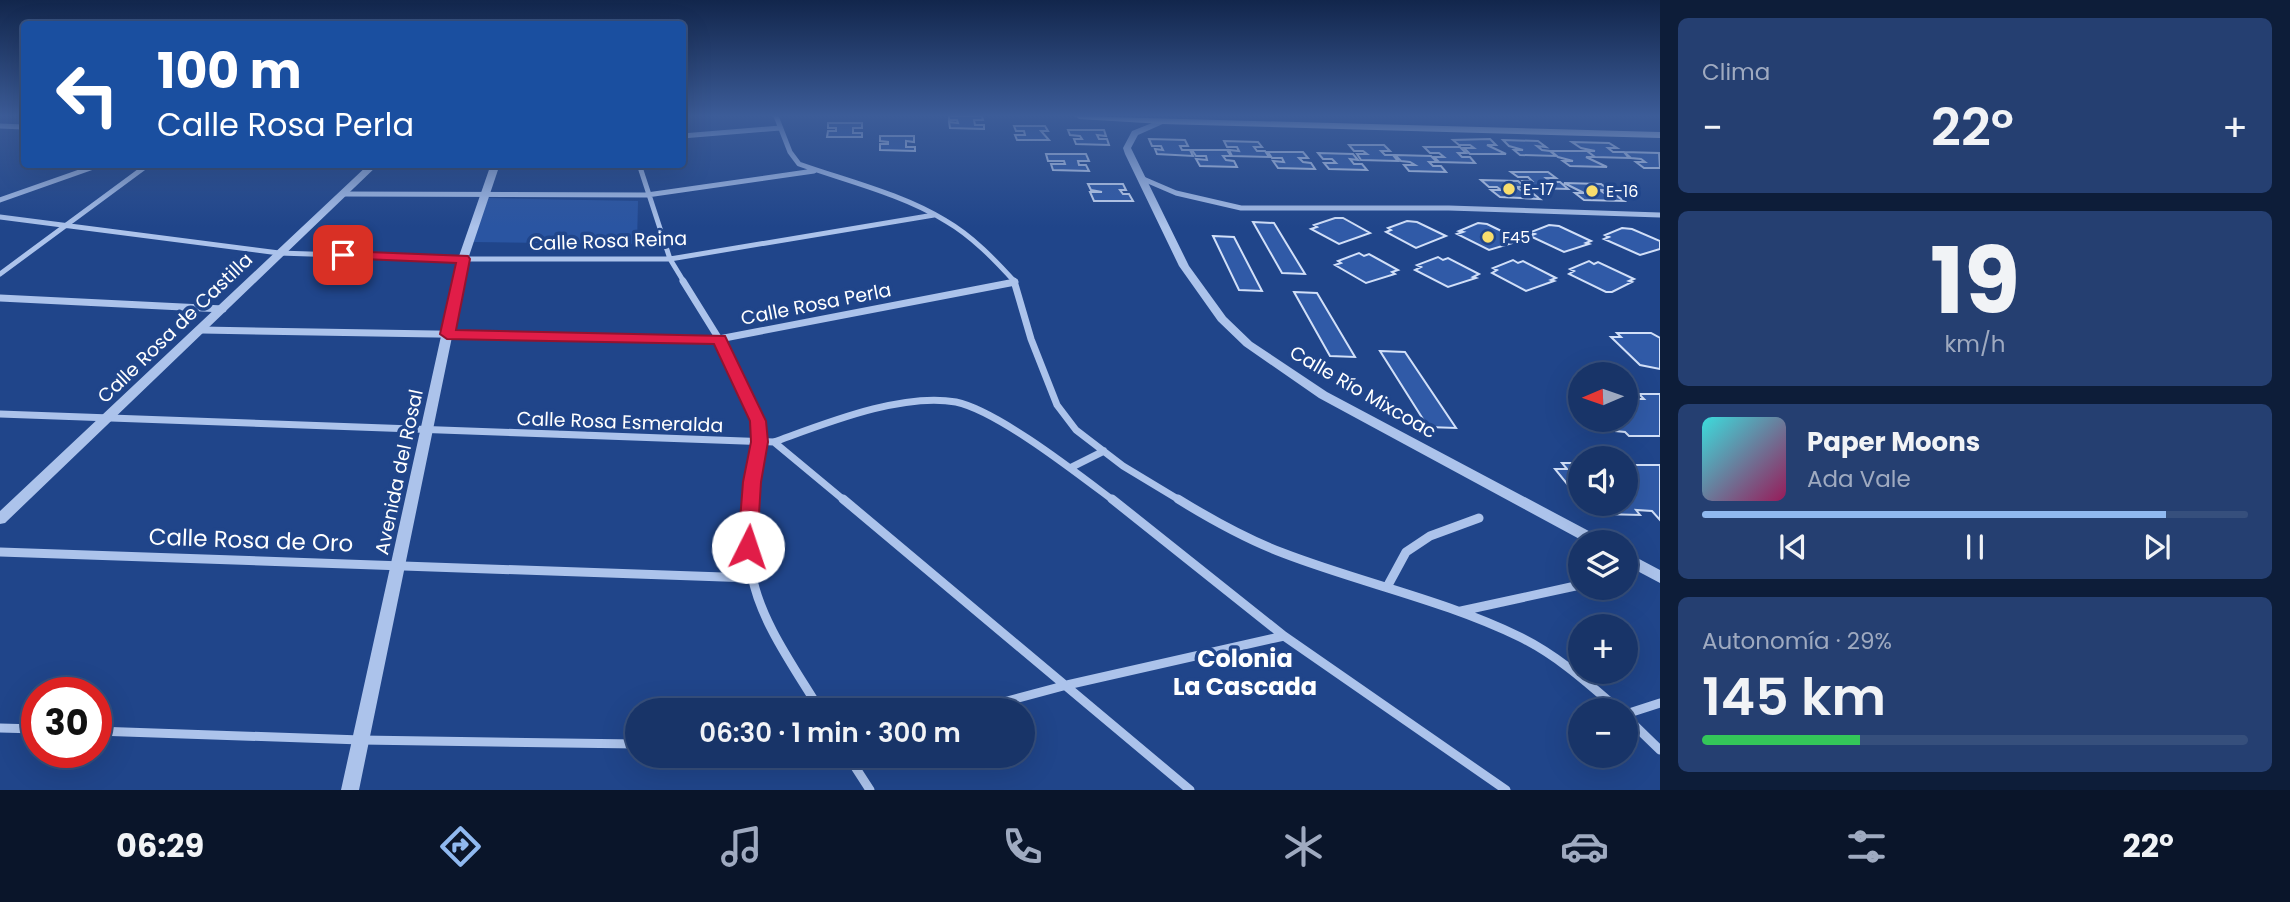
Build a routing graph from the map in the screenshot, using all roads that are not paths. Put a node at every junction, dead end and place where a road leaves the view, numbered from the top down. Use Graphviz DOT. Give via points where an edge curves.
graph roads {
  1 [pos="791,153"];
  2 [pos="1129,153"];
  3 [pos="91,168"];
  4 [pos="144,168"];
  5 [pos="371,168"];
  6 [pos="495,168"];
  7 [pos="640,168"];
  8 [pos="814,171"];
  9 [pos="1141,178"];
  10 [pos="344,194"];
  11 [pos="485,194"];
  12 [pos="647,195"];
  13 [pos="0,200"];
  14 [pos="934,215"];
  15 [pos="1660,215"];
  16 [pos="0,217"];
  17 [pos="66,226"];
  18 [pos="279,253"];
  19 [pos="463,259"];
  20 [pos="670,259"];
  21 [pos="0,274"];
  22 [pos="1015,282"];
  23 [pos="0,299"];
  24 [pos="223,309"];
  25 [pos="202,330"];
  26 [pos="447,334"];
  27 [pos="719,339"];
  28 [pos="0,414"];
  29 [pos="108,420"];
  30 [pos="427,431"];
  31 [pos="759,442"];
  32 [pos="774,442"];
  33 [pos="1104,451"];
  34 [pos="1072,467"];
  35 [pos="1479,518"];
  36 [pos="0,519"];
  37 [pos="1575,530"];
  38 [pos="0,552"];
  39 [pos="400,564"];
  40 [pos="1638,565"];
  41 [pos="1660,577"];
  42 [pos="752,578"];
  43 [pos="1387,587"];
  44 [pos="1568,588"];
  45 [pos="1460,611"];
  46 [pos="1284,636"];
  47 [pos="1067,685"];
  48 [pos="813,698"];
  49 [pos="1019,698"];
  50 [pos="1605,698"];
  51 [pos="1660,703"];
  52 [pos="1638,711"];
  53 [pos="0,727"];
  54 [pos="1638,727"];
  55 [pos="21,728"];
  56 [pos="112,732"];
  57 [pos="361,740"];
  58 [pos="625,744"];
  59 [pos="1660,750"];
  60 [pos="856,768"];
  61 [pos="351,790"];
  62 [pos="870,790"];
  63 [pos="1190,790"];
  64 [pos="1506,790"];
  1 -- 8 [label="street" via="799,164"];
  2 -- 9 [label="street, Calle Río Mixcoac"];
  3 -- 13 [label="street"];
  4 -- 17 [label="street"];
  5 -- 10 [label="street, Calle Rosa de Castilla"];
  6 -- 11 [label="street, Avenida del Rosal"];
  7 -- 12 [label="street"];
  8 -- 12 [label="street"];
  8 -- 14 [label="street"];
  9 -- 15 [label="street" via="1176,193 1241,208"];
  9 -- 37 [label="street, Calle Río Mixcoac" via="1184,266 1222,319 1248,344 1323,395"];
  10 -- 11 [label="street"];
  10 -- 18 [label="street, Calle Rosa de Castilla"];
  11 -- 12 [label="street"];
  11 -- 19 [label="street, Avenida del Rosal"];
  12 -- 20 [label="street"];
  14 -- 20 [label="street, Calle Rosa Reina"];
  14 -- 22 [label="street" via="990,255"];
  16 -- 17 [label="street, Calle Rosa Reina"];
  17 -- 18 [label="street, Calle Rosa Reina"];
  17 -- 21 [label="street"];
  18 -- 19 [label="street, Calle Rosa Reina"];
  18 -- 24 [label="street, Calle Rosa de Castilla"];
  19 -- 20 [label="street, Calle Rosa Reina"];
  19 -- 26 [label="street, Avenida del Rosal"];
  20 -- 27 [label="street"];
  22 -- 27 [label="street, Calle Rosa Perla"];
  22 -- 33 [label="street" via="1057,405 1076,430"];
  23 -- 24 [label="street"];
  24 -- 25 [label="street, Calle Rosa de Castilla"];
  25 -- 26 [label="street, Calle Rosa Perla"];
  25 -- 29 [label="street, Calle Rosa de Castilla"];
  26 -- 27 [label="street, Calle Rosa Perla"];
  26 -- 30 [label="street, Avenida del Rosal"];
  27 -- 31 [label="street" via="758,421"];
  28 -- 29 [label="street, Calle Rosa Esmeralda"];
  29 -- 30 [label="street, Calle Rosa Esmeralda"];
  29 -- 36 [label="street, Calle Rosa de Castilla"];
  30 -- 31 [label="street, Calle Rosa Esmeralda"];
  30 -- 39 [label="street, Avenida del Rosal"];
  31 -- 32 [label="street, Calle Rosa Esmeralda"];
  31 -- 42 [label="street" via="748,547"];
  32 -- 34 [label="street, Calle Rosa Esmeralda" via="816,426 904,405 952,402 972,407"];
  32 -- 47 [label="street"];
  33 -- 34 [label="street"];
  33 -- 43 [label="street" via="1214,521 1282,553"];
  34 -- 46 [label="street, Calle Rosa Esmeralda"];
  35 -- 43 [label="street" via="1430,536 1406,552"];
  38 -- 39 [label="street, Calle Rosa de Oro"];
  39 -- 42 [label="street, Calle Rosa de Oro"];
  39 -- 57 [label="street, Avenida del Rosal"];
  40 -- 41 [label="street"];
  42 -- 48 [label="street" via="771,626"];
  43 -- 45 [label="street"];
  44 -- 45 [label="street"];
  45 -- 50 [label="street" via="1522,638 1563,663"];
  46 -- 47 [label="street"];
  46 -- 64 [label="street, Calle Rosa Esmeralda"];
  47 -- 49 [label="street"];
  47 -- 63 [label="street"];
  51 -- 52 [label="street"];
  53 -- 55 [label="street"];
  54 -- 59 [label="street"];
  56 -- 57 [label="street"];
  57 -- 58 [label="street"];
  57 -- 61 [label="street, Avenida del Rosal"];
  60 -- 62 [label="street"];
}
